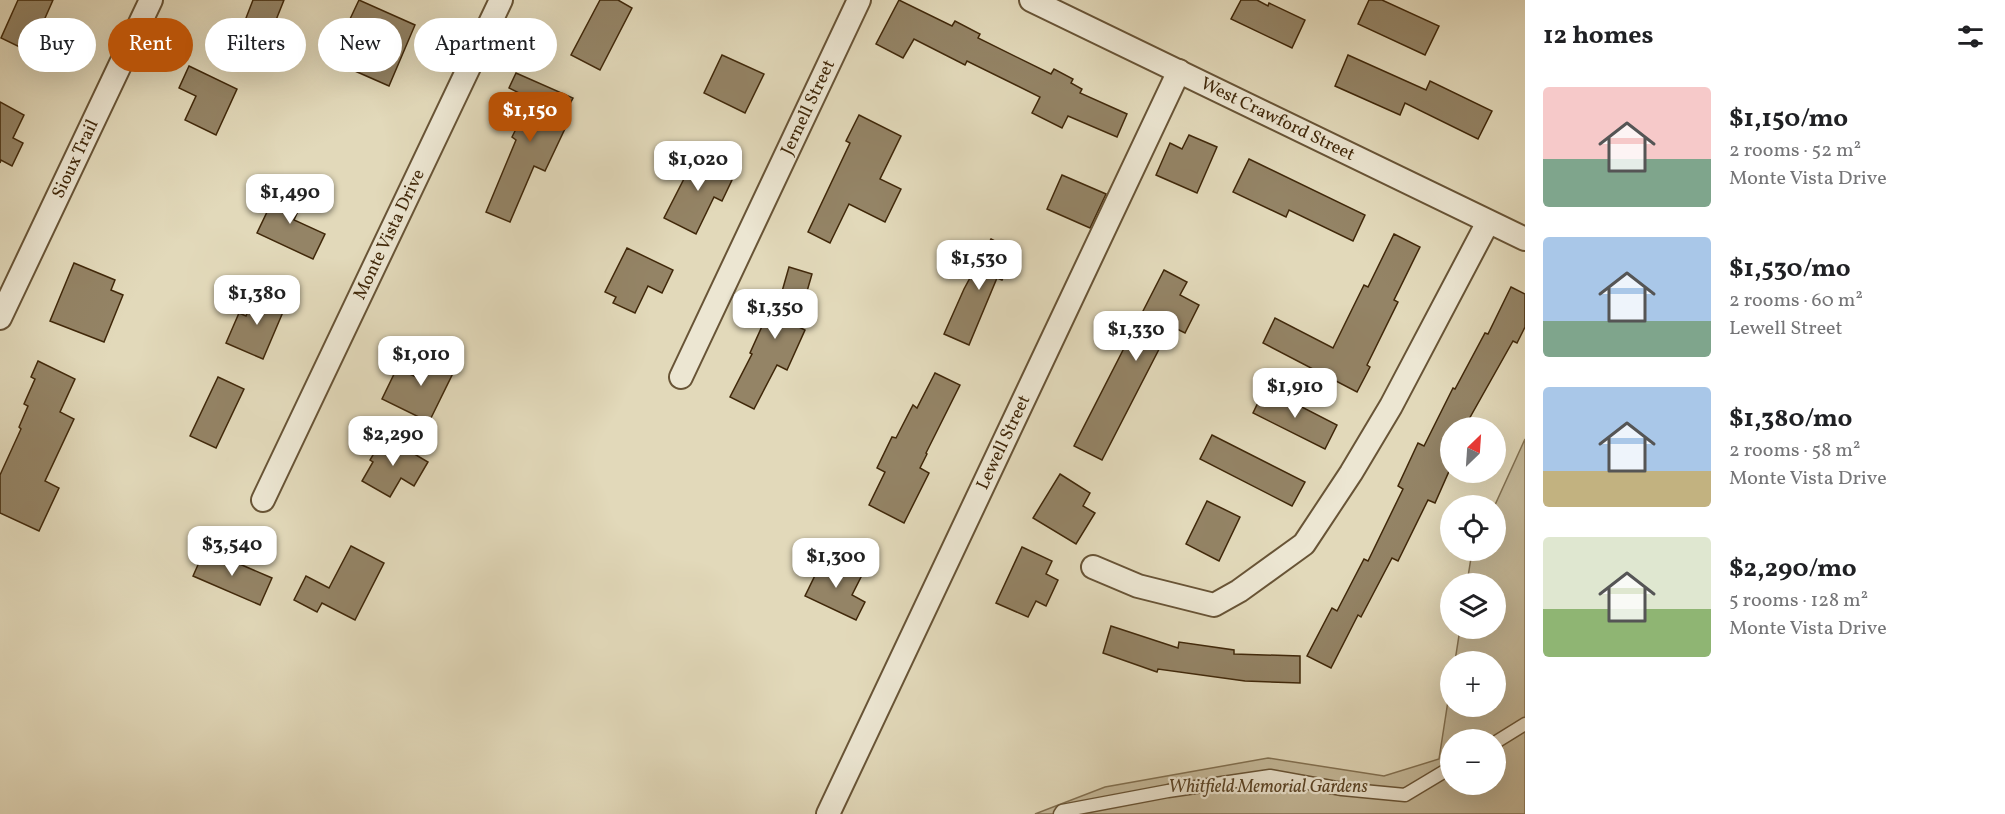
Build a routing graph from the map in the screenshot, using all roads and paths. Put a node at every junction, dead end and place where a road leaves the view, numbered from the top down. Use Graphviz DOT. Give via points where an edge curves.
graph roads {
  1 [pos="151,0"];
  2 [pos="501,0"];
  3 [pos="858,0"];
  4 [pos="1031,0"];
  5 [pos="1179,71"];
  6 [pos="1488,222"];
  7 [pos="1525,239"];
  8 [pos="0,318"];
  9 [pos="681,377"];
  10 [pos="263,500"];
  11 [pos="1093,567"];
  12 [pos="1525,724"];
  13 [pos="1506,736"];
  14 [pos="1440,774"];
  15 [pos="828,814"];
  16 [pos="1060,814"];
  1 -- 8 [label="street, Sioux Trail"];
  2 -- 10 [label="street, Monte Vista Drive"];
  3 -- 9 [label="street, Jernell Street"];
  4 -- 5 [label="street, West Crawford Street"];
  5 -- 6 [label="street, West Crawford Street"];
  5 -- 15 [label="street, Lewell Street"];
  6 -- 7 [label="street, West Crawford Street"];
  6 -- 11 [label="street" via="1391,406 1304,544 1214,605 1138,586"];
  12 -- 13 [label="lane"];
  14 -- 16 [label="lane" via="1405,795 1270,776 1168,791"];
}
